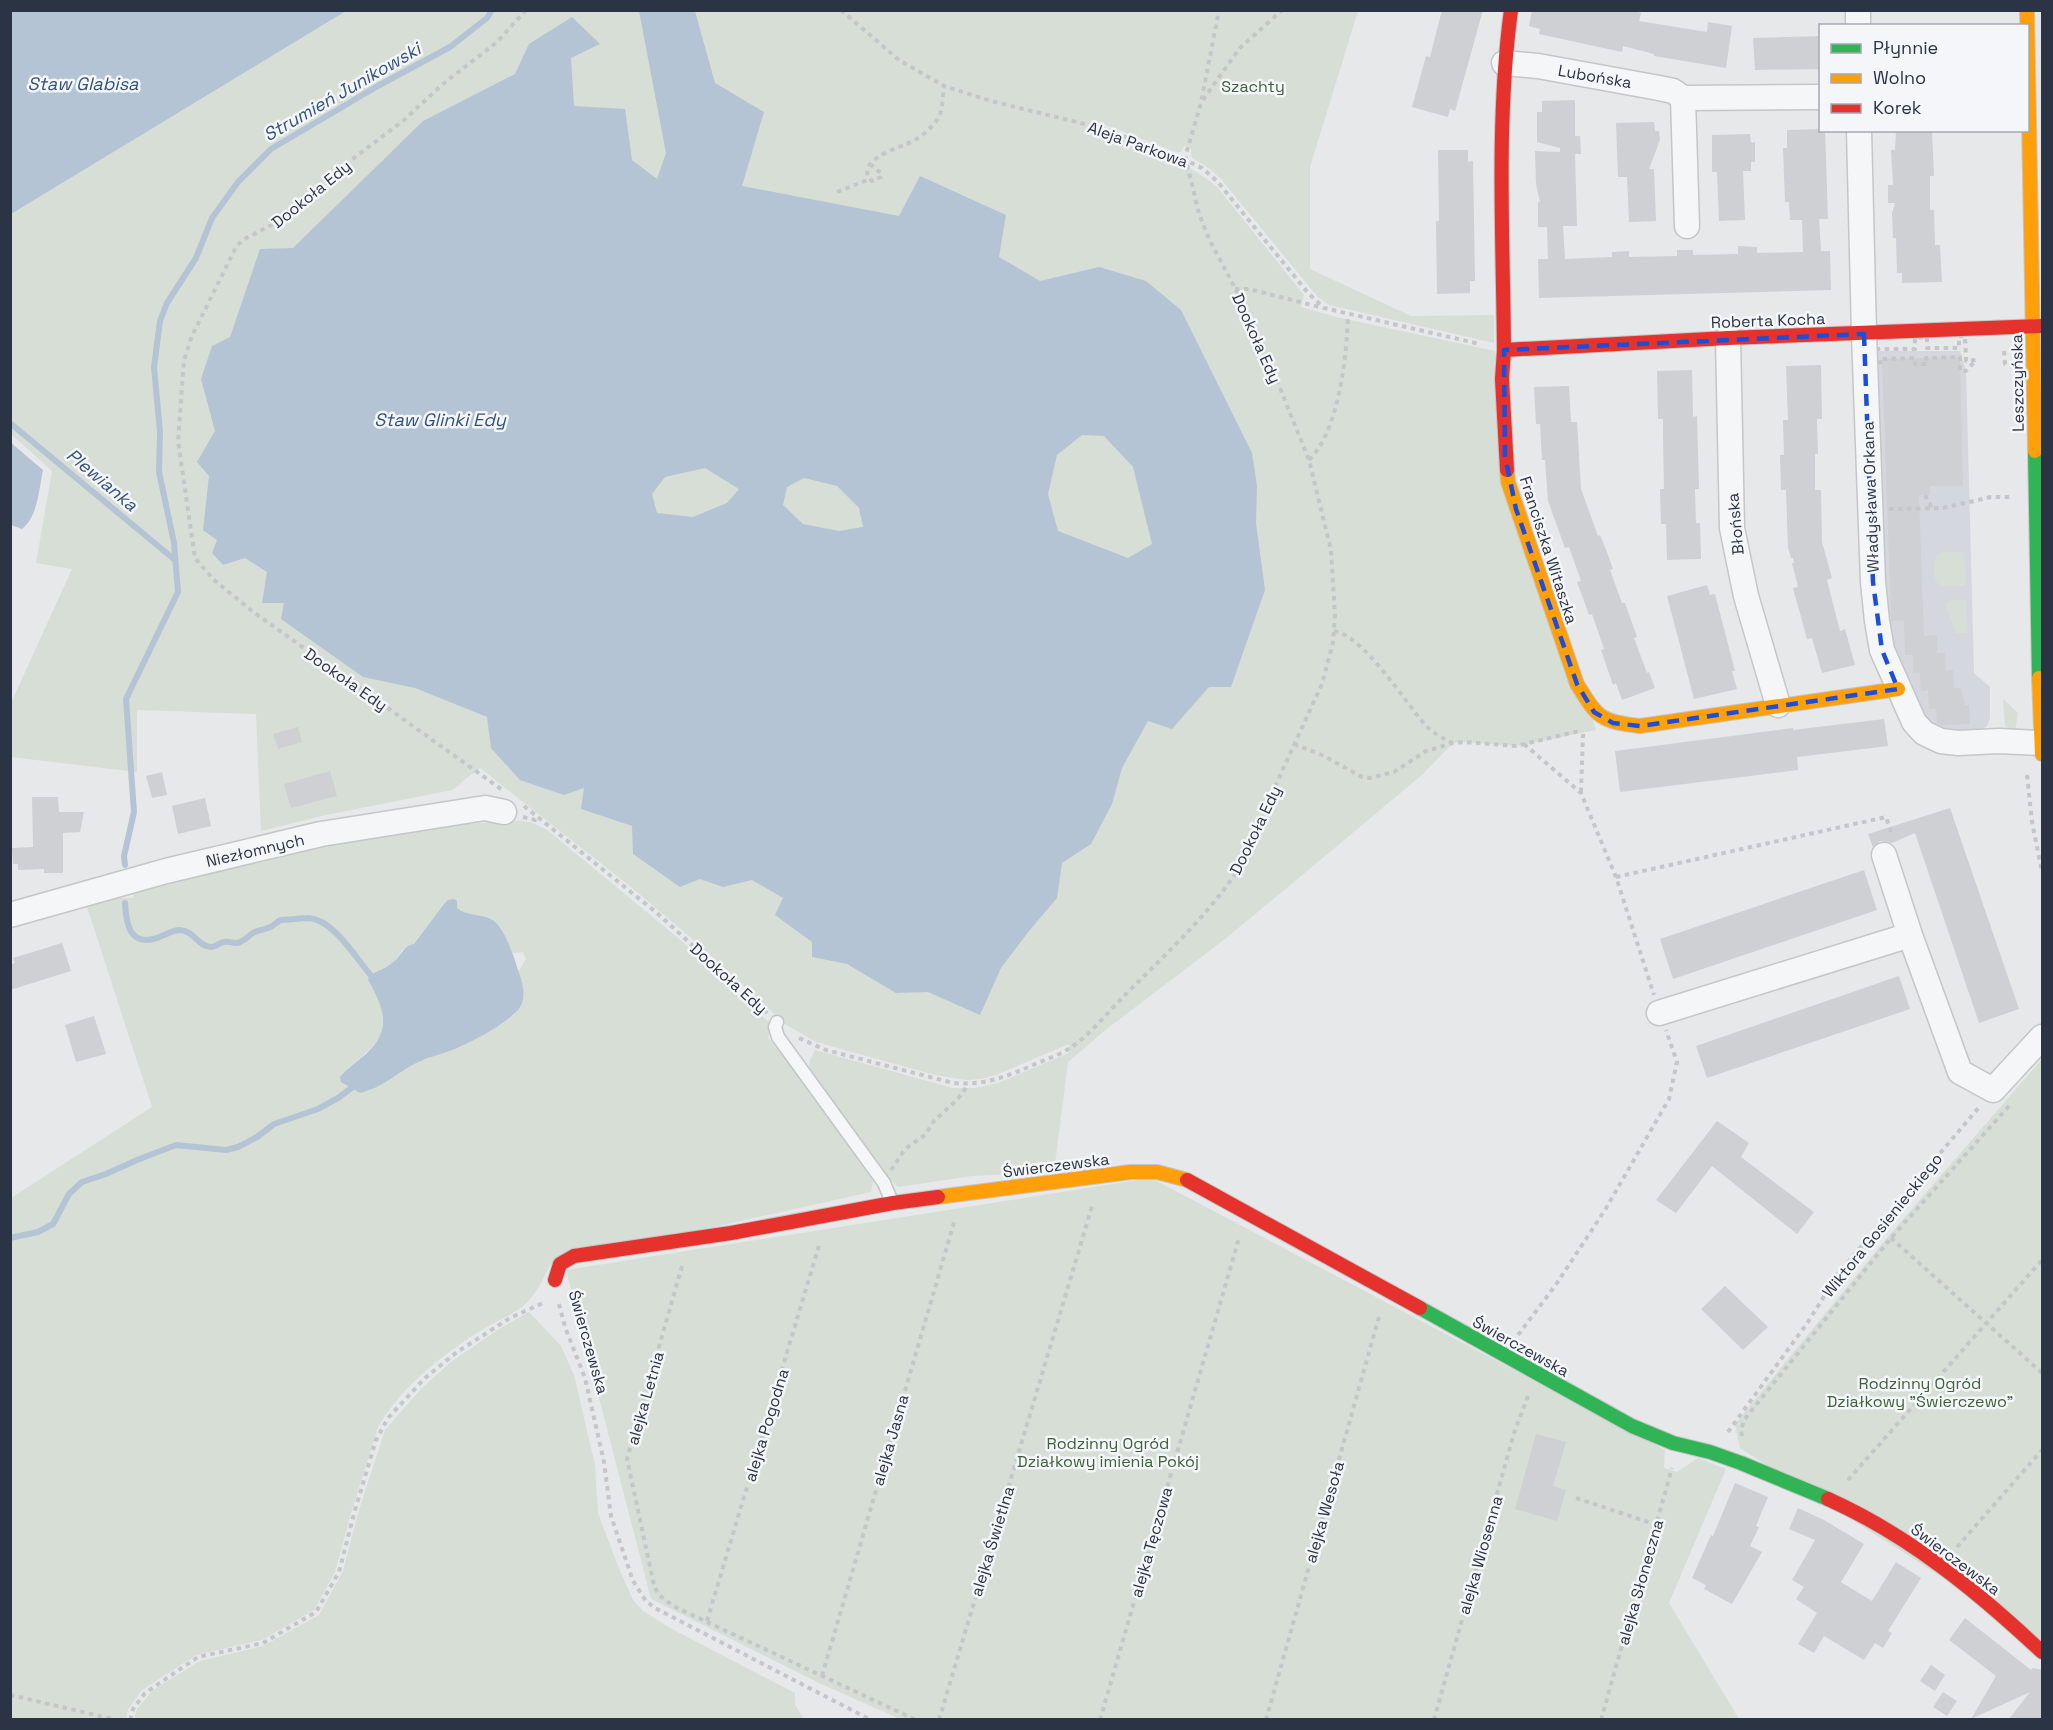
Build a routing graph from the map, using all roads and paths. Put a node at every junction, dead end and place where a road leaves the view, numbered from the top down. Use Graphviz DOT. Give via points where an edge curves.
graph roads {
  1 [pos="526,10"];
  2 [pos="841,10"];
  3 [pos="1219,10"];
  4 [pos="1282,10"];
  5 [pos="1511,10"];
  6 [pos="2027,10"];
  7 [pos="2035,53"];
  8 [pos="1504,63"];
  9 [pos="944,86"];
  10 [pos="1819,97"];
  11 [pos="1683,98"];
  12 [pos="1201,103"];
  13 [pos="1859,132"];
  14 [pos="1186,160"];
  15 [pos="870,164"];
  16 [pos="870,179"];
  17 [pos="837,192"];
  18 [pos="1687,226"];
  19 [pos="1235,289"];
  20 [pos="1324,308"];
  21 [pos="1348,315"];
  22 [pos="2038,326"];
  23 [pos="1864,334"];
  24 [pos="1728,338"];
  25 [pos="1504,350"];
  26 [pos="1921,355"];
  27 [pos="1921,364"];
  28 [pos="1310,460"];
  29 [pos="1924,495"];
  30 [pos="2018,497"];
  31 [pos="1932,508"];
  32 [pos="1870,509"];
  33 [pos="2039,555"];
  34 [pos="1334,631"];
  35 [pos="1898,689"];
  36 [pos="1778,705"];
  37 [pos="1453,743"];
  38 [pos="1294,744"];
  39 [pos="1524,744"];
  40 [pos="2042,748"];
  41 [pos="1581,793"];
  42 [pos="510,802"];
  43 [pos="1884,855"];
  44 [pos="1616,877"];
  45 [pos="10,915"];
  46 [pos="1910,935"];
  47 [pos="1659,1013"];
  48 [pos="777,1022"];
  49 [pos="2043,1037"];
  50 [pos="968,1085"];
  51 [pos="2001,1097"];
  52 [pos="884,1183"];
  53 [pos="1093,1201"];
  54 [pos="893,1203"];
  55 [pos="956,1217"];
  56 [pos="1239,1237"];
  57 [pos="1891,1238"];
  58 [pos="821,1240"];
  59 [pos="2043,1260"];
  60 [pos="683,1264"];
  61 [pos="555,1280"];
  62 [pos="558,1299"];
  63 [pos="1383,1305"];
  64 [pos="1987,1323"];
  65 [pos="1507,1358"];
  66 [pos="2043,1373"];
  67 [pos="1530,1391"];
  68 [pos="1744,1440"];
  69 [pos="1682,1446"];
  70 [pos="2043,1450"];
  71 [pos="1717,1454"];
  72 [pos="1842,1486"];
  73 [pos="1576,1498"];
  74 [pos="1657,1525"];
  75 [pos="1951,1554"];
  76 [pos="707,1621"];
  77 [pos="2043,1652"];
  78 [pos="822,1676"];
  79 [pos="10,1695"];
  80 [pos="117,1719"];
  81 [pos="130,1719"];
  82 [pos="871,1719"];
  83 [pos="916,1719"];
  84 [pos="939,1719"];
  85 [pos="1100,1719"];
  86 [pos="1266,1719"];
  87 [pos="1434,1719"];
  88 [pos="1601,1719"];
  1 -- 42 [label="path, Dookoła Edy" via="488,50 442,84 404,120 300,199 277,222 236,247 185,352 178,430 190,533 198,563 252,611"];
  2 -- 9 [label="path, Aleja Parkowa" via="899,60"];
  3 -- 12 [label="path"];
  4 -- 12 [label="path" via="1239,49"];
  5 -- 8 [label="street, Franciszka Witaszka"];
  6 -- 7 [label="street, Leszczyńska"];
  7 -- 22 [label="street, Leszczyńska"];
  8 -- 11 [label="street, Lubońska" via="1659,88"];
  8 -- 25 [label="street, Franciszka Witaszka"];
  9 -- 14 [label="path, Aleja Parkowa" via="991,102 1105,129"];
  9 -- 15 [label="path" via="943,106 933,125 919,138 885,152"];
  10 -- 11 [label="street, Lubońska"];
  11 -- 18 [label="street"];
  12 -- 14 [label="path"];
  13 -- 23 [label="street, Władysława Orkana"];
  14 -- 19 [label="path, Dookoła Edy" via="1199,214"];
  14 -- 20 [label="path, Aleja Parkowa" via="1217,181"];
  15 -- 16 [label="path"];
  15 -- 16 [label="path" via="882,174 876,180"];
  16 -- 17 [label="path"];
  19 -- 20 [label="path"];
  19 -- 28 [label="path, Dookoła Edy" via="1254,324"];
  20 -- 21 [label="path, Aleja Parkowa"];
  21 -- 25 [label="path, Aleja Parkowa"];
  21 -- 28 [label="path" via="1334,413 1318,451"];
  22 -- 23 [label="street, Roberta Kocha"];
  22 -- 33 [label="street, Leszczyńska"];
  23 -- 24 [label="street, Roberta Kocha"];
  23 -- 32 [label="street, Władysława Orkana"];
  24 -- 25 [label="street, Roberta Kocha"];
  24 -- 36 [label="street, Błońska" via="1732,528 1746,596"];
  25 -- 36 [label="street, Franciszka Witaszka" via="1508,482 1577,684 1594,712 1613,723 1640,726"];
  26 -- 27 [label="path"];
  28 -- 34 [label="path, Dookoła Edy" via="1331,550"];
  29 -- 31 [label="path"];
  30 -- 31 [label="path" via="1991,497"];
  31 -- 32 [label="path"];
  32 -- 35 [label="street, Władysława Orkana" via="1877,621 1882,650"];
  33 -- 40 [label="street, Leszczyńska"];
  34 -- 37 [label="path" via="1355,640 1426,726"];
  34 -- 38 [label="path, Dookoła Edy" via="1328,666"];
  35 -- 36 [label="street, Franciszka Witaszka"];
  35 -- 40 [label="street, Władysława Orkana" via="1914,722 1924,734 1941,741 1999,741"];
  37 -- 38 [label="path" via="1426,751 1394,772 1370,778"];
  37 -- 39 [label="path"];
  38 -- 50 [label="path, Dookoła Edy" via="1234,876 1172,949 1068,1049 1009,1076"];
  39 -- 41 [label="path"];
  39 -- 41 [label="path" via="1583,730"];
  41 -- 44 [label="path"];
  42 -- 45 [label="street, Niezłomnych" via="344,829 177,868"];
  42 -- 48 [label="path, Dookoła Edy" via="657,913"];
  43 -- 44 [label="path" via="1894,841 1886,817"];
  43 -- 46 [label="street"];
  44 -- 47 [label="path"];
  46 -- 47 [label="street"];
  46 -- 51 [label="street" via="1960,1072"];
  47 -- 65 [label="path" via="1677,1062 1669,1099 1605,1210 1515,1339"];
  48 -- 50 [label="path, Dookoła Edy" via="826,1050"];
  48 -- 52 [label="lane" via="778,1037"];
  49 -- 51 [label="street"];
  50 -- 52 [label="path" via="925,1135 905,1149"];
  51 -- 57 [label="path"];
  51 -- 71 [label="path, Wiktora Gosienieckiego" via="1838,1274"];
  52 -- 54 [label="lane"];
  53 -- 84 [label="path, alejka Świetlna"];
  54 -- 61 [label="street, Świerczewska" via="565,1258 555,1272"];
  54 -- 65 [label="street, Świerczewska" via="1120,1173 1169,1173 1192,1182"];
  55 -- 78 [label="path, alejka Jasna"];
  56 -- 85 [label="path, alejka Tęczowa"];
  57 -- 64 [label="path"];
  57 -- 68 [label="path" via="1744,1420"];
  58 -- 76 [label="path, alejka Pogodna"];
  59 -- 64 [label="path"];
  60 -- 76 [label="path, alejka Letnia" via="627,1459 658,1594 673,1606"];
  61 -- 62 [label="path, Świerczewska"];
  62 -- 81 [label="path" via="526,1309 457,1352 425,1378 388,1418 376,1440 339,1572 316,1612 263,1643 198,1657 145,1693"];
  62 -- 82 [label="path, Świerczewska" via="585,1378 604,1462 611,1516 640,1593 655,1608"];
  63 -- 86 [label="path, alejka Wesoła"];
  64 -- 66 [label="path"];
  64 -- 72 [label="path"];
  65 -- 69 [label="street, Świerczewska" via="1632,1426"];
  67 -- 87 [label="path, alejka Wiosenna" via="1514,1433"];
  69 -- 71 [label="street, Świerczewska"];
  69 -- 74 [label="path, alejka Słoneczna" via="1671,1470"];
  70 -- 75 [label="path"];
  71 -- 77 [label="street, Świerczewska" via="1822,1495 1882,1526 1974,1592"];
  73 -- 74 [label="path"];
  74 -- 88 [label="path, alejka Słoneczna"];
  76 -- 78 [label="path, alejka Letnia"];
  78 -- 83 [label="path, alejka Letnia"];
  79 -- 80 [label="path"];
}
